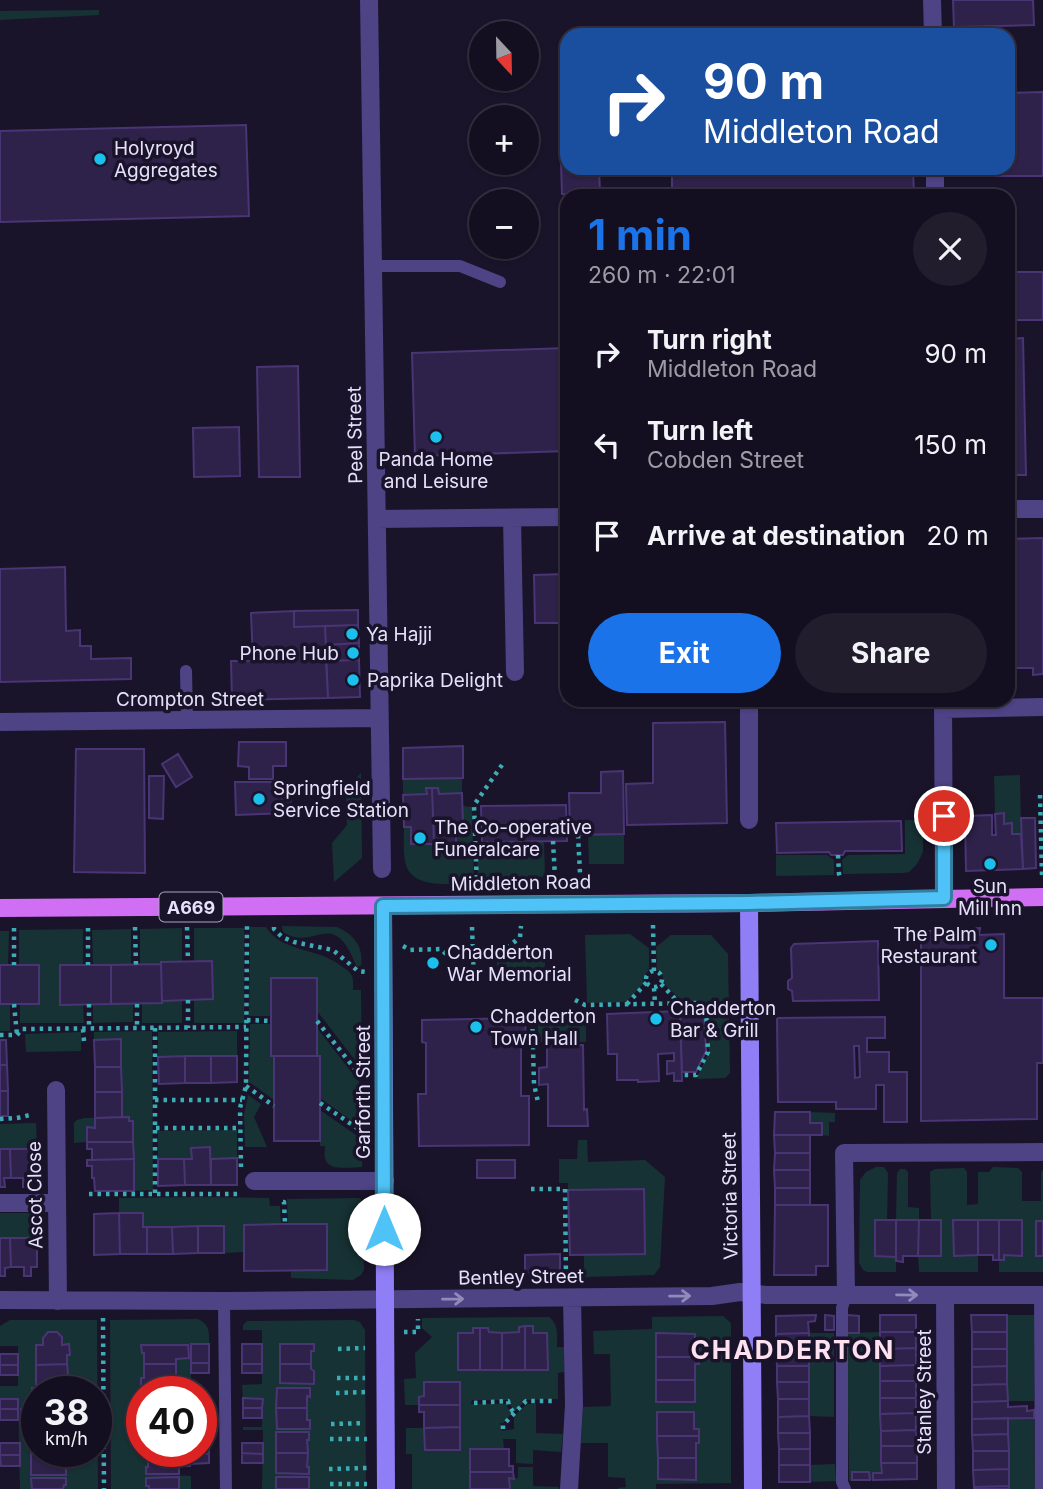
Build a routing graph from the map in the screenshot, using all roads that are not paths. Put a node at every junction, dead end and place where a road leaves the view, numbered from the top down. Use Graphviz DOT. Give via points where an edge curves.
graph roads {
  1 [pos="369,0"];
  2 [pos="932,0"];
  3 [pos="933,28"];
  4 [pos="374,266"];
  5 [pos="500,282"];
  6 [pos="1015,509"];
  7 [pos="1043,509"];
  8 [pos="560,517"];
  9 [pos="512,518"];
  10 [pos="377,519"];
  11 [pos="186,671"];
  12 [pos="516,672"];
  13 [pos="1015,706"];
  14 [pos="749,707"];
  15 [pos="943,707"];
  16 [pos="1043,707"];
  17 [pos="379,718"];
  18 [pos="187,720"];
  19 [pos="0,722"];
  20 [pos="749,820"];
  21 [pos="382,869"];
  22 [pos="1043,897"];
  23 [pos="944,898"];
  24 [pos="749,903"];
  25 [pos="383,906"];
  26 [pos="0,908"];
  27 [pos="55,1090"];
  28 [pos="1043,1152"];
  29 [pos="254,1181"];
  30 [pos="384,1181"];
  31 [pos="0,1203"];
  32 [pos="56,1203"];
  33 [pos="752,1294"];
  34 [pos="846,1294"];
  35 [pos="1041,1295"];
  36 [pos="945,1296"];
  37 [pos="572,1298"];
  38 [pos="0,1300"];
  39 [pos="384,1300"];
  40 [pos="58,1301"];
  41 [pos="224,1301"];
  42 [pos="378,1487"];
  43 [pos="226,1489"];
  44 [pos="569,1489"];
  45 [pos="753,1489"];
  46 [pos="845,1489"];
  47 [pos="946,1489"];
  48 [pos="1041,1489"];
  1 -- 4 [label="street, Peel Street"];
  2 -- 3 [label="street"];
  4 -- 5 [label="lane" via="460,266"];
  4 -- 10 [label="street, Peel Street"];
  6 -- 7 [label="street"];
  8 -- 9 [label="street"];
  9 -- 10 [label="street"];
  9 -- 12 [label="street"];
  10 -- 17 [label="street, Peel Street"];
  11 -- 18 [label="lane"];
  13 -- 16 [label="street"];
  14 -- 20 [label="street"];
  15 -- 23 [label="street"];
  17 -- 18 [label="street, Crompton Street"];
  17 -- 21 [label="street, Peel Street"];
  18 -- 19 [label="street, Crompton Street"];
  22 -- 23 [label="main road, Middleton Road / A669"];
  23 -- 24 [label="main road, Middleton Road / A669"];
  24 -- 25 [label="main road, Middleton Road / A669"];
  24 -- 33 [label="street, Victoria Street"];
  25 -- 26 [label="main road, Middleton Road / A669"];
  25 -- 30 [label="street, Garforth Street"];
  27 -- 32 [label="street, Ascot Close"];
  28 -- 34 [label="street" via="844,1153"];
  29 -- 30 [label="street"];
  30 -- 39 [label="street, Garforth Street"];
  31 -- 32 [label="street"];
  32 -- 40 [label="street, Ascot Close"];
  33 -- 34 [label="street, Bentley Street"];
  37 -- 33 [label="street, Bentley Street, one-way"];
  33 -- 45 [label="street, Victoria Street"];
  34 -- 36 [label="street, Bentley Street, one-way"];
  34 -- 46 [label="lane" via="842,1308"];
  35 -- 36 [label="street, Bentley Street"];
  35 -- 48 [label="lane"];
  36 -- 47 [label="street, Stanley Street"];
  39 -- 37 [label="street, Bentley Street, one-way"];
  37 -- 44 [label="street" via="574,1401"];
  38 -- 40 [label="street, Bentley Street"];
  39 -- 41 [label="street, Bentley Street"];
  39 -- 42 [label="street, Garforth Street"];
  40 -- 41 [label="street, Bentley Street"];
  41 -- 43 [label="lane"];
}
